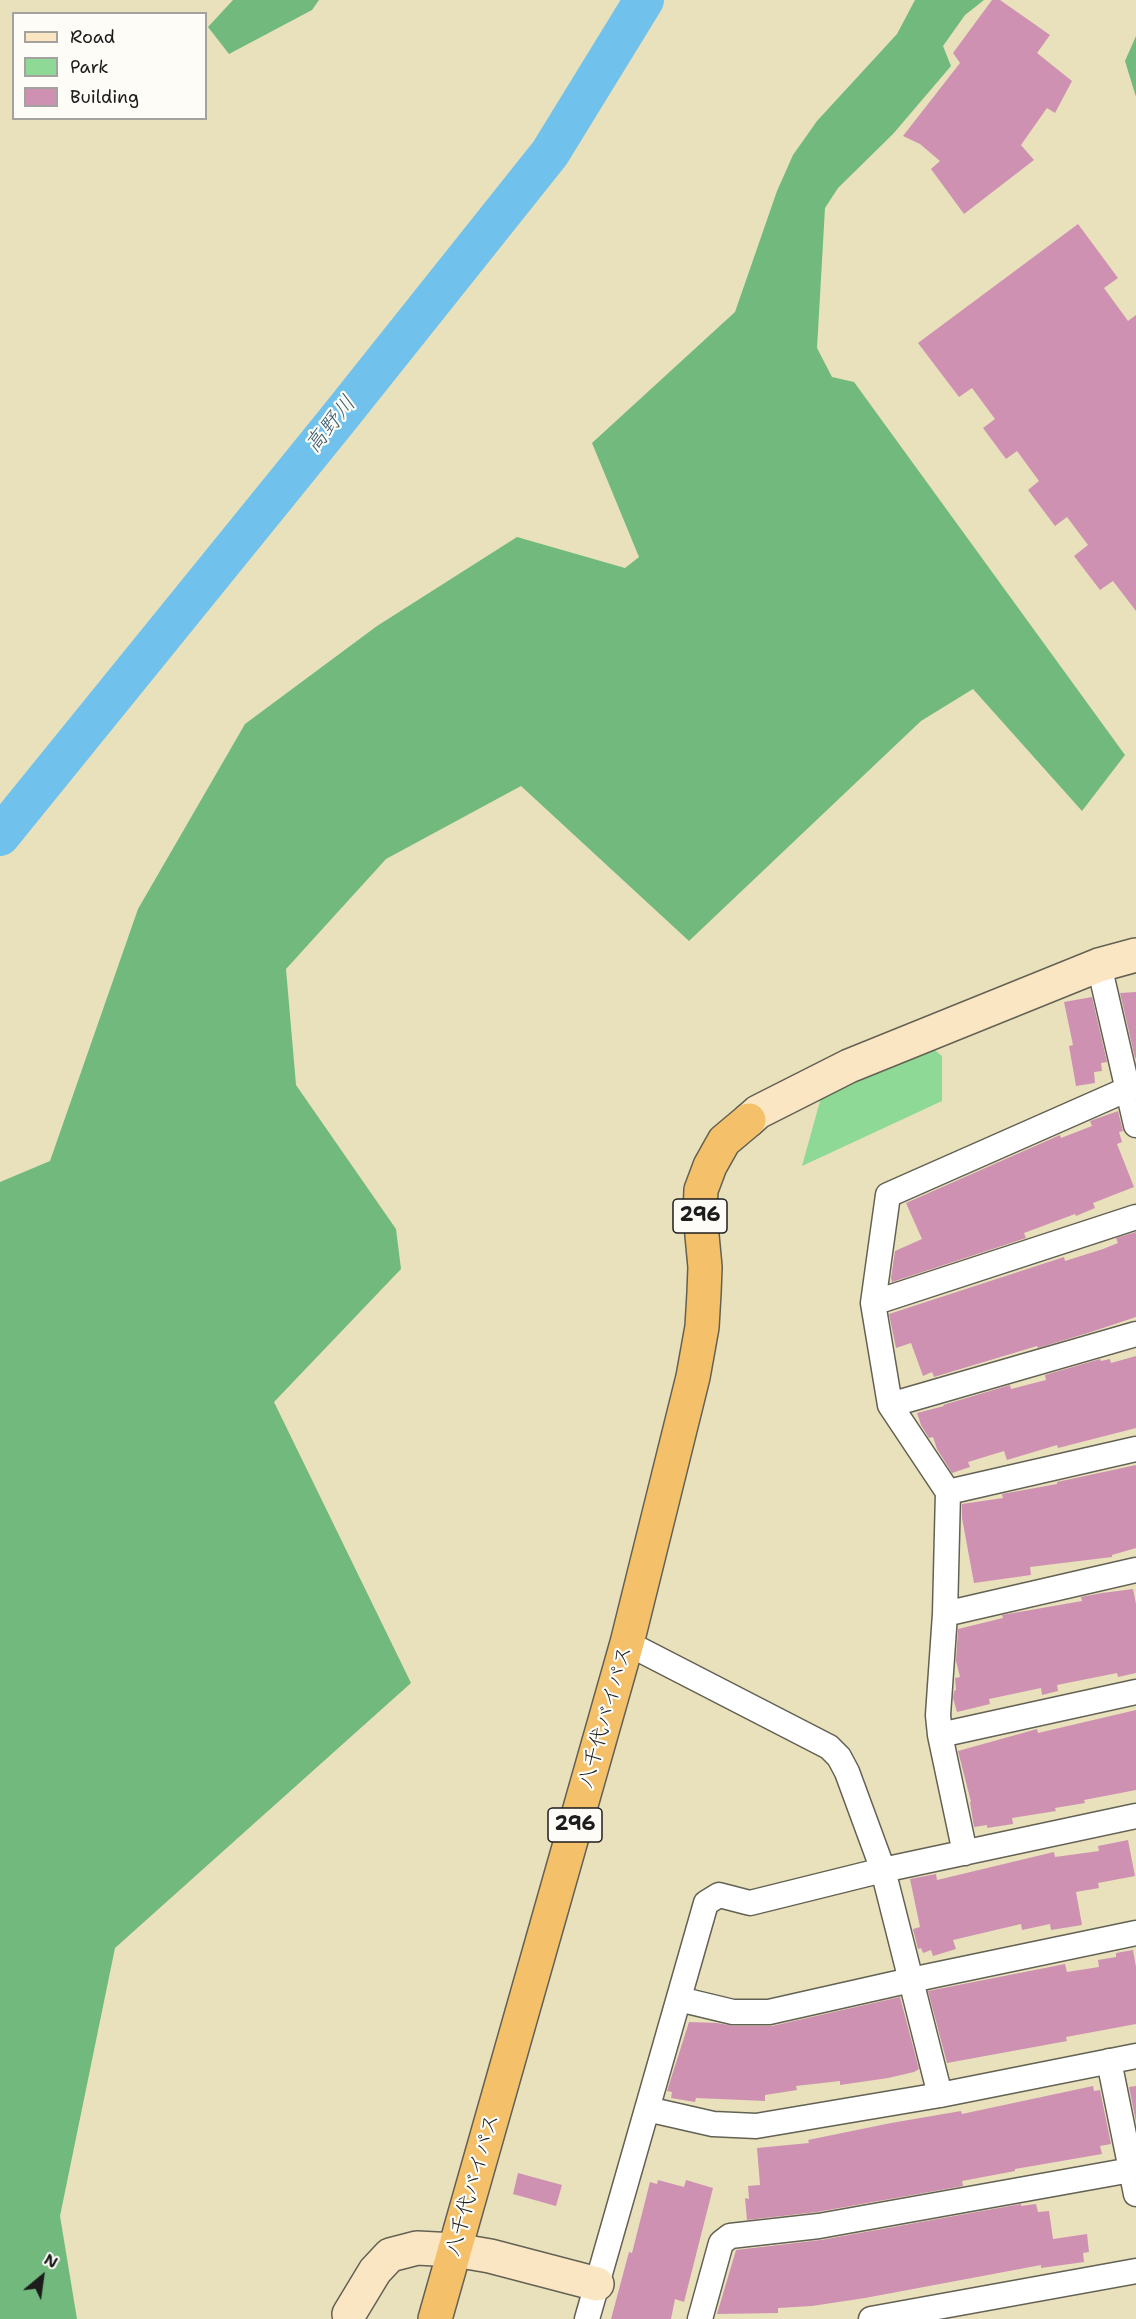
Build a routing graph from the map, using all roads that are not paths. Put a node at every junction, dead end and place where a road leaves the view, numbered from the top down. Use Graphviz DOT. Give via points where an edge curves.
graph roads {
  1 [pos="1136,955"];
  2 [pos="1099,965"];
  3 [pos="1132,1088"];
  4 [pos="748,1120"];
  5 [pos="1136,1125"];
  6 [pos="1136,1217"];
  7 [pos="873,1303"];
  8 [pos="1136,1334"];
  9 [pos="890,1405"];
  10 [pos="1136,1449"];
  11 [pos="948,1492"];
  12 [pos="1136,1570"];
  13 [pos="945,1614"];
  14 [pos="627,1643"];
  15 [pos="1136,1692"];
  16 [pos="940,1735"];
  17 [pos="1136,1816"];
  18 [pos="964,1853"];
  19 [pos="883,1870"];
  20 [pos="1136,1933"];
  21 [pos="911,1980"];
  22 [pos="679,2000"];
  23 [pos="1136,2056"];
  24 [pos="1109,2061"];
  25 [pos="940,2095"];
  26 [pos="647,2109"];
  27 [pos="1131,2170"];
  28 [pos="1136,2194"];
  29 [pos="455,2250"];
  30 [pos="1136,2271"];
  31 [pos="597,2283"];
  32 [pos="347,2317"];
  33 [pos="435,2319"];
  34 [pos="587,2319"];
  35 [pos="700,2319"];
  36 [pos="871,2319"];
  1 -- 2 [label="street"];
  2 -- 3 [label="street"];
  2 -- 4 [label="street" via="849,1066"];
  3 -- 5 [label="street"];
  3 -- 7 [label="street" via="888,1195"];
  4 -- 14 [label="highway, 八千代バイパス / 296" via="724,1141 701,1190 705,1268 702,1327 688,1399"];
  6 -- 7 [label="street"];
  7 -- 9 [label="street"];
  8 -- 9 [label="street"];
  9 -- 11 [label="street"];
  10 -- 11 [label="street"];
  11 -- 13 [label="street"];
  12 -- 13 [label="street"];
  13 -- 16 [label="street"];
  14 -- 19 [label="street" via="829,1747 848,1772"];
  14 -- 29 [label="highway, 八千代バイパス / 296"];
  15 -- 16 [label="street"];
  16 -- 18 [label="street"];
  17 -- 18 [label="street"];
  18 -- 19 [label="street"];
  19 -- 21 [label="street"];
  19 -- 22 [label="street" via="750,1903 719,1895 706,1903"];
  20 -- 21 [label="street"];
  21 -- 22 [label="street" via="769,2012 732,2012"];
  21 -- 25 [label="street"];
  22 -- 26 [label="street"];
  23 -- 24 [label="street"];
  24 -- 25 [label="street"];
  24 -- 27 [label="street"];
  25 -- 26 [label="street" via="756,2126 712,2124"];
  26 -- 31 [label="street"];
  27 -- 28 [label="street"];
  27 -- 35 [label="street" via="819,2226 730,2236 721,2243"];
  29 -- 31 [label="street"];
  29 -- 32 [label="street" via="417,2248 390,2255 375,2271"];
  29 -- 33 [label="highway, 八千代バイパス / 296"];
  30 -- 36 [label="street"];
  31 -- 34 [label="street"];
}
